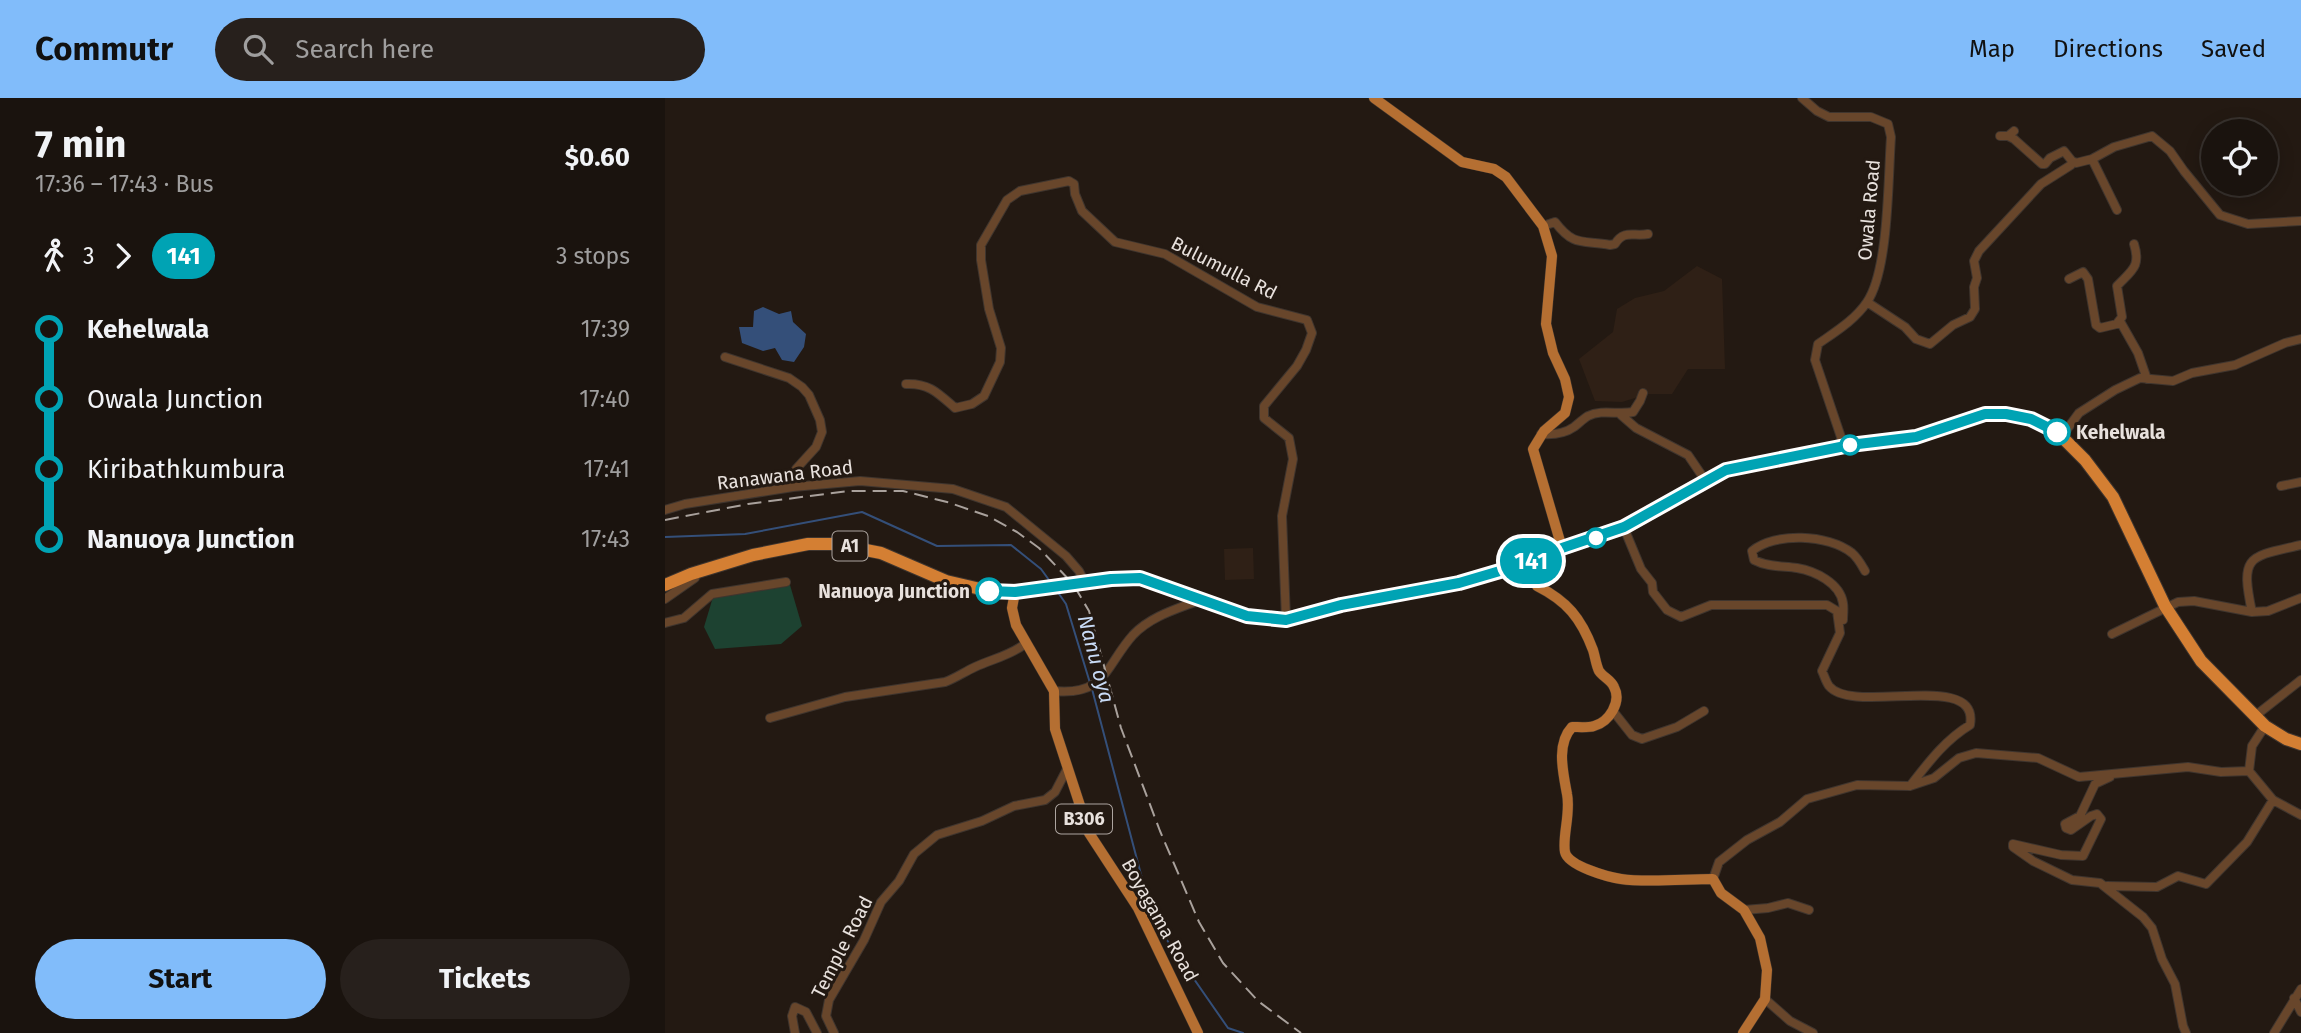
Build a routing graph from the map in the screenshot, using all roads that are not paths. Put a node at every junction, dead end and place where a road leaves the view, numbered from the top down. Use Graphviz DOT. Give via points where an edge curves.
graph roads {
  1 [pos="1374,98"];
  2 [pos="1802,98"];
  3 [pos="2007,134"];
  4 [pos="2092,159"];
  5 [pos="2072,161"];
  6 [pos="2117,210"];
  7 [pos="2301,221"];
  8 [pos="1543,226"];
  9 [pos="1648,234"];
  10 [pos="2134,244"];
  11 [pos="2069,279"];
  12 [pos="1867,302"];
  13 [pos="2118,322"];
  14 [pos="2301,340"];
  15 [pos="725,357"];
  16 [pos="2147,379"];
  17 [pos="906,384"];
  18 [pos="1643,393"];
  19 [pos="1625,416"];
  20 [pos="1546,430"];
  21 [pos="2062,436"];
  22 [pos="1844,446"];
  23 [pos="1705,480"];
  24 [pos="2301,482"];
  25 [pos="2281,486"];
  26 [pos="793,487"];
  27 [pos="665,510"];
  28 [pos="1624,527"];
  29 [pos="2301,545"];
  30 [pos="1562,548"];
  31 [pos="736,560"];
  32 [pos="1527,563"];
  33 [pos="1865,571"];
  34 [pos="786,582"];
  35 [pos="1085,583"];
  36 [pos="665,585"];
  37 [pos="1015,592"];
  38 [pos="2301,598"];
  39 [pos="665,599"];
  40 [pos="1201,600"];
  41 [pos="2165,606"];
  42 [pos="2252,612"];
  43 [pos="1286,620"];
  44 [pos="665,623"];
  45 [pos="1840,633"];
  46 [pos="2112,634"];
  47 [pos="1025,644"];
  48 [pos="2301,680"];
  49 [pos="1054,691"];
  50 [pos="1613,711"];
  51 [pos="1704,711"];
  52 [pos="770,718"];
  53 [pos="2260,721"];
  54 [pos="2301,744"];
  55 [pos="1067,769"];
  56 [pos="2249,771"];
  57 [pos="2117,773"];
  58 [pos="1910,786"];
  59 [pos="2273,800"];
  60 [pos="2301,815"];
  61 [pos="1713,879"];
  62 [pos="2105,886"];
  63 [pos="1744,910"];
  64 [pos="1808,910"];
  65 [pos="2301,989"];
  66 [pos="2294,998"];
  67 [pos="1765,999"];
  68 [pos="2301,1012"];
  69 [pos="795,1033"];
  70 [pos="817,1033"];
  71 [pos="834,1033"];
  72 [pos="1198,1033"];
  73 [pos="1743,1033"];
  74 [pos="1813,1033"];
  75 [pos="2186,1033"];
  76 [pos="2274,1033"];
  1 -- 8 [label="main road" via="1462,162 1494,169 1506,177"];
  2 -- 12 [label="street, Owala Road" via="1829,117 1871,117 1888,124 1891,137 1882,254 1879,278"];
  3 -- 5 [label="street" via="2042,164 2064,151"];
  4 -- 5 [label="street"];
  4 -- 6 [label="street"];
  4 -- 7 [label="street" via="2152,136 2170,151 2220,215 2248,224"];
  5 -- 12 [label="street" via="2041,184 1979,251 1974,261 1975,309 1970,317 1930,344 1916,339"];
  8 -- 9 [label="street" via="1555,222 1566,237 1610,245 1626,233"];
  8 -- 20 [label="main road" via="1552,256 1546,324 1569,397 1565,412"];
  10 -- 13 [label="street" via="2137,263 2117,286 2122,317"];
  11 -- 13 [label="street" via="2083,272 2088,279 2096,325 2100,328"];
  12 -- 22 [label="street, Owala Road" via="1818,344 1815,360"];
  13 -- 16 [label="street" via="2138,353"];
  14 -- 16 [label="street" via="2235,365 2173,381"];
  15 -- 26 [label="street" via="789,378 809,395 822,432 816,447 796,469"];
  16 -- 21 [label="street" via="2115,390 2079,413"];
  17 -- 43 [label="street, Bulumulla Rd" via="932,387 955,408 984,396 1000,362 1001,348 989,309 981,246 1007,201 1020,191 1069,181 1082,211 1115,242 1165,254 1257,307 1307,320 1312,333 1306,350 1264,406 1264,418 1289,438 1293,459 1282,516"];
  18 -- 19 [label="street" via="1633,412"];
  19 -- 20 [label="street" via="1605,412 1587,416 1556,435"];
  19 -- 23 [label="street" via="1636,428 1688,456"];
  20 -- 30 [label="main road" via="1533,449"];
  21 -- 22 [label="highway, A1" via="2031,419 1985,414 1916,437"];
  21 -- 41 [label="highway, A1" via="2113,497"];
  22 -- 23 [label="highway, A1" via="1726,470"];
  23 -- 28 [label="highway, A1"];
  24 -- 25 [label="street"];
  26 -- 27 [label="street, Ranawana Road"];
  26 -- 35 [label="street, Ranawana Road" via="860,481 976,495 1006,507 1066,556"];
  28 -- 30 [label="highway, A1"];
  28 -- 45 [label="street" via="1653,592 1667,610 1681,617 1710,605 1827,606 1837,611"];
  29 -- 42 [label="street" via="2255,558 2247,568"];
  30 -- 32 [label="highway, A1"];
  31 -- 36 [label="highway, A1"];
  31 -- 37 [label="highway, A1" via="808,544 835,544 881,554 946,581"];
  31 -- 39 [label="street" via="689,581"];
  32 -- 43 [label="highway, A1" via="1459,583"];
  32 -- 50 [label="main road" via="1537,586 1557,596 1585,631 1599,671 1616,692"];
  33 -- 45 [label="street" via="1850,552 1822,540 1779,540 1752,551 1760,564 1800,568 1835,585 1843,602"];
  34 -- 44 [label="street" via="712,594 684,618"];
  35 -- 37 [label="highway, A1"];
  35 -- 40 [label="highway, A1" via="1140,578"];
  37 -- 47 [label="main road, Boyagama Road / B306" via="1013,614"];
  38 -- 42 [label="street"];
  40 -- 43 [label="highway, A1" via="1247,616"];
  40 -- 49 [label="street" via="1162,614 1134,634 1095,684"];
  41 -- 42 [label="street" via="2194,601"];
  41 -- 46 [label="street"];
  41 -- 53 [label="highway, A1" via="2201,661"];
  45 -- 58 [label="street" via="1822,671 1830,687 1845,696 1863,698 1944,695 1968,710 1970,725 1931,758"];
  47 -- 49 [label="main road, Boyagama Road / B306"];
  47 -- 52 [label="street" via="959,678 845,696"];
  48 -- 53 [label="street"];
  49 -- 55 [label="main road, Boyagama Road / B306" via="1055,729"];
  50 -- 51 [label="street" via="1632,735 1642,739 1678,727"];
  50 -- 61 [label="main road" via="1595,726 1572,727 1565,735 1562,759 1569,803 1565,852 1569,860 1622,879"];
  53 -- 54 [label="highway, A1"];
  53 -- 56 [label="street"];
  55 -- 71 [label="street, Temple Road" via="1055,792 1045,800 1014,806 937,835 914,854 881,902 829,1000 826,1016"];
  55 -- 72 [label="main road, Boyagama Road / B306" via="1089,833 1138,908"];
  56 -- 57 [label="street" via="2188,767"];
  56 -- 59 [label="street"];
  57 -- 58 [label="street" via="2079,777 2038,758 1976,753 1959,758 1934,778"];
  57 -- 62 [label="street" via="2095,784 2080,816 2065,824 2071,830 2091,816 2097,814 2101,819 2083,856 2013,844 2057,874"];
  58 -- 61 [label="street" via="1857,785 1807,799 1719,862"];
  59 -- 60 [label="street"];
  59 -- 62 [label="street" via="2247,842 2206,884 2178,876 2157,887"];
  61 -- 63 [label="main road" via="1721,893"];
  62 -- 75 [label="street" via="2152,928 2175,984"];
  63 -- 64 [label="street" via="1788,903"];
  63 -- 67 [label="main road" via="1760,938 1767,970"];
  65 -- 66 [label="street"];
  66 -- 68 [label="street"];
  66 -- 76 [label="street"];
  67 -- 73 [label="main road"];
  67 -- 74 [label="street" via="1790,1021"];
  69 -- 70 [label="street, Temple Road" via="795,1007 806,1012"];
}
